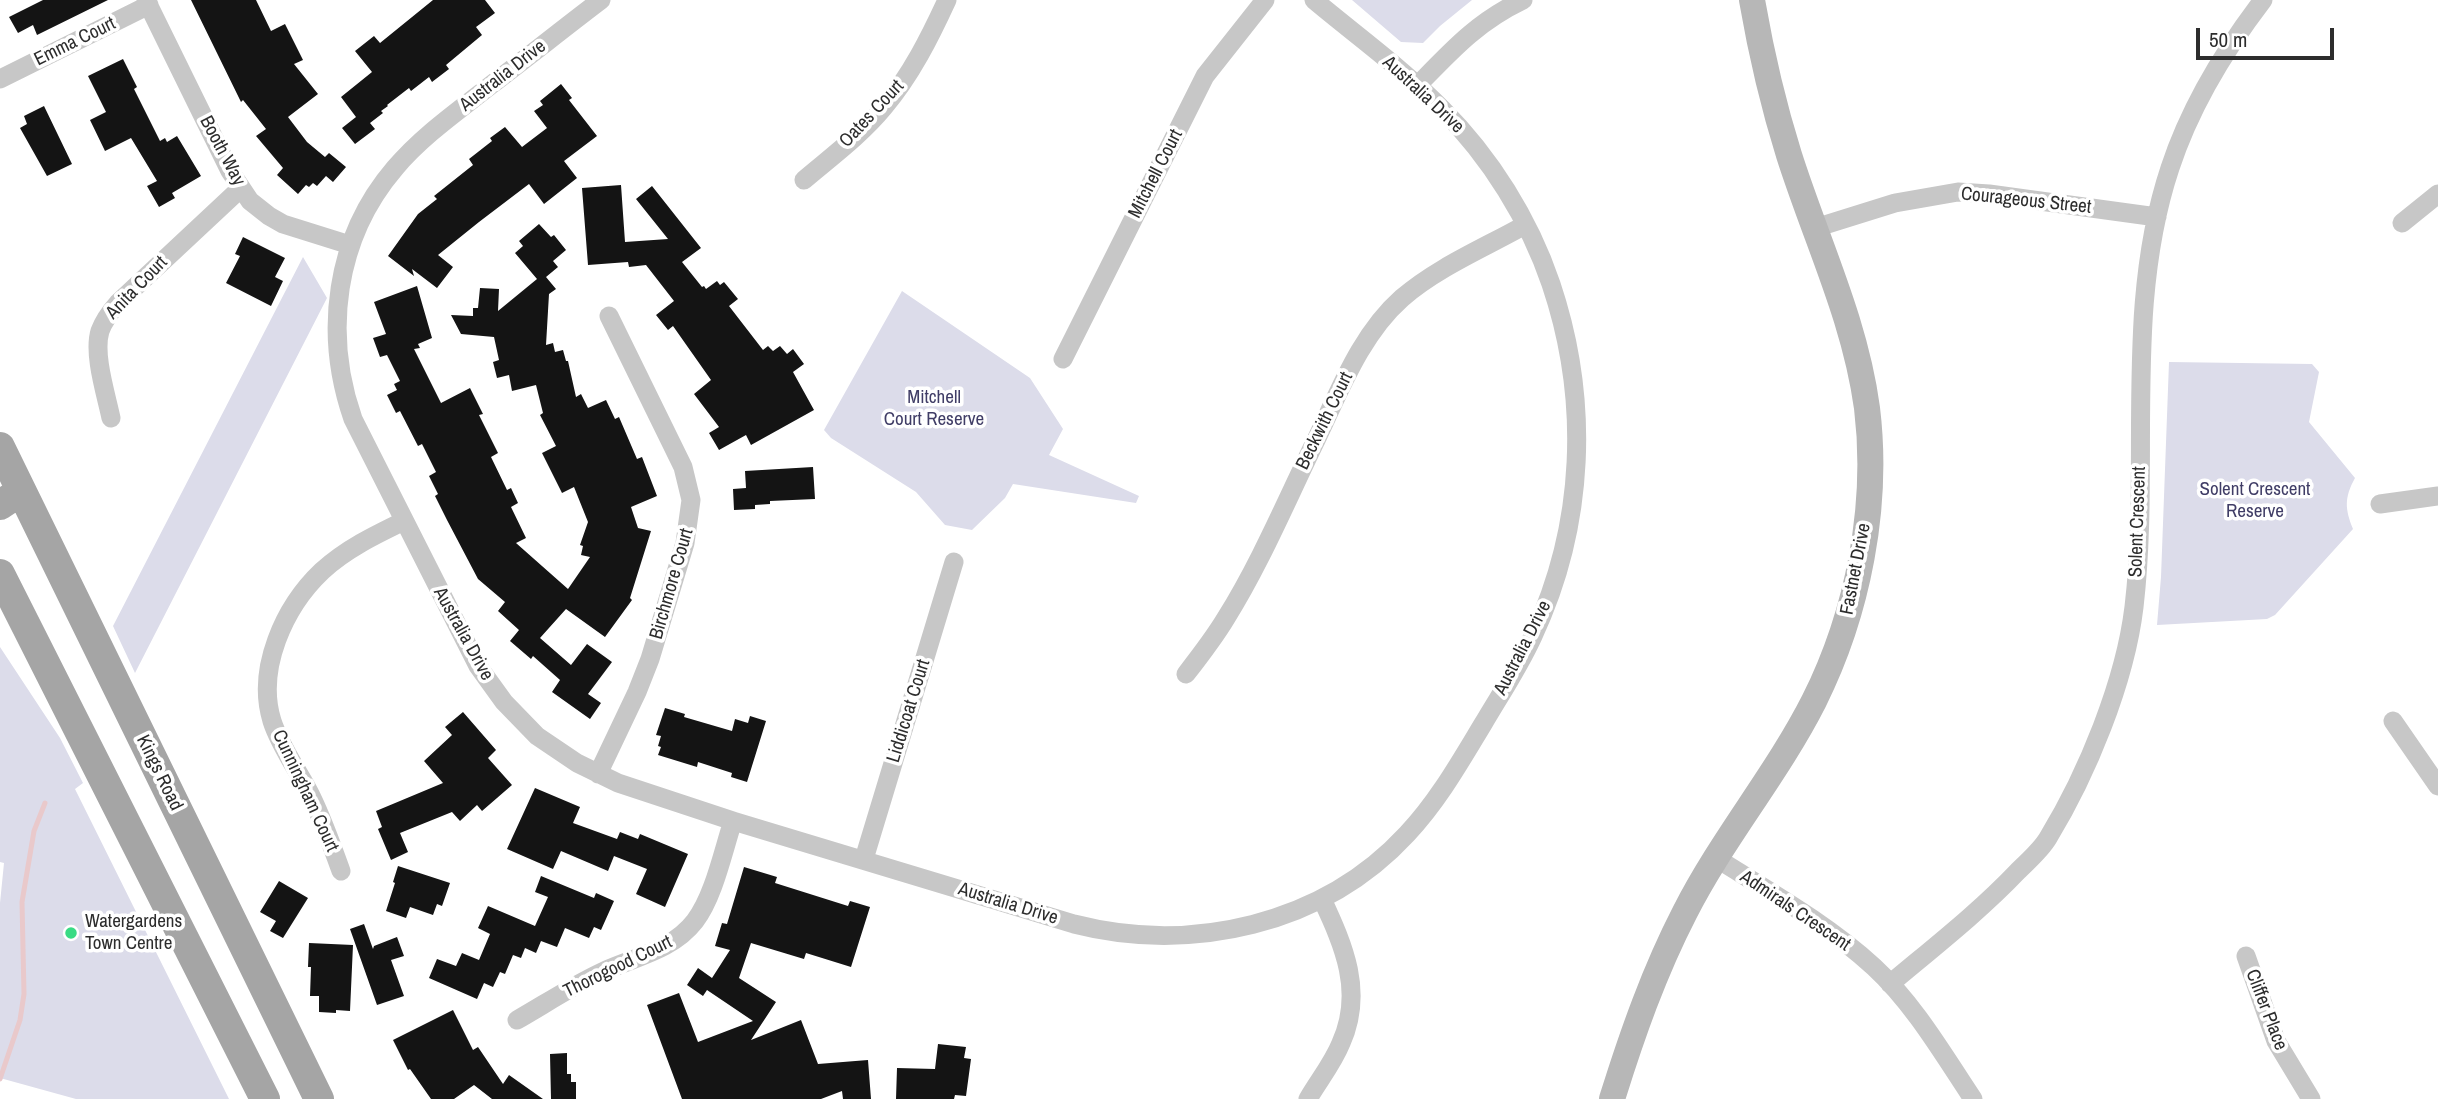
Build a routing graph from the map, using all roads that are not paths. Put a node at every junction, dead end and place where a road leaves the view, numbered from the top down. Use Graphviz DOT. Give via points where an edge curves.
graph roads {
  1 [pos="601,0"];
  2 [pos="947,0"];
  3 [pos="1265,0"];
  4 [pos="1314,0"];
  5 [pos="1523,0"];
  6 [pos="1752,0"];
  7 [pos="2263,0"];
  8 [pos="148,3"];
  9 [pos="0,79"];
  10 [pos="1417,86"];
  11 [pos="804,180"];
  12 [pos="241,188"];
  13 [pos="2438,194"];
  14 [pos="2157,217"];
  15 [pos="2402,223"];
  16 [pos="1525,225"];
  17 [pos="1815,228"];
  18 [pos="350,245"];
  19 [pos="610,316"];
  20 [pos="1063,359"];
  21 [pos="111,418"];
  22 [pos="0,447"];
  23 [pos="2438,496"];
  24 [pos="7,497"];
  25 [pos="2380,504"];
  26 [pos="404,521"];
  27 [pos="954,562"];
  28 [pos="0,574"];
  29 [pos="0,616"];
  30 [pos="1186,674"];
  31 [pos="2393,721"];
  32 [pos="77,724"];
  33 [pos="598,774"];
  34 [pos="2438,786"];
  35 [pos="733,821"];
  36 [pos="1716,858"];
  37 [pos="864,859"];
  38 [pos="341,871"];
  39 [pos="1322,899"];
  40 [pos="2246,956"];
  41 [pos="1890,984"];
  42 [pos="517,1020"];
  43 [pos="1963,1095"];
  44 [pos="265,1099"];
  45 [pos="319,1099"];
  46 [pos="1308,1099"];
  47 [pos="1612,1099"];
  48 [pos="2311,1099"];
  1 -- 18 [label="street, Australia Drive" via="413,149 368,205"];
  2 -- 11 [label="street, Oates Court" via="908,75 884,107"];
  3 -- 20 [label="street, Mitchell Court" via="1205,76"];
  4 -- 10 [label="street, Australia Drive"];
  5 -- 10 [label="street" via="1472,30"];
  6 -- 17 [label="street, Fastnet Drive" via="1773,99"];
  7 -- 14 [label="street, Solent Crescent" via="2209,80 2170,168"];
  8 -- 9 [label="street, Emma Court"];
  8 -- 12 [label="street, Booth Way"];
  10 -- 16 [label="street, Australia Drive" via="1495,172"];
  12 -- 18 [label="street, Booth Way" via="259,209 283,224"];
  12 -- 21 [label="street, Anita Court" via="106,317 98,350"];
  13 -- 15 [label="street"];
  14 -- 17 [label="street, Courageous Street" via="1958,192 1895,203"];
  14 -- 41 [label="street, Solent Crescent" via="2142,343 2136,583 2118,684 2080,777 2046,841 1989,901"];
  16 -- 30 [label="street, Beckwith Court" via="1421,283 1370,334 1239,597"];
  16 -- 39 [label="street, Australia Drive" via="1559,308 1575,385 1576,482 1557,578 1518,666 1426,812 1385,855"];
  17 -- 36 [label="street, Fastnet Drive" via="1849,321 1867,407 1870,468 1861,556 1839,642 1813,702"];
  18 -- 26 [label="street, Australia Drive" via="338,295 341,375 353,419"];
  19 -- 33 [label="street, Birchmore Court" via="683,467 691,500 685,543 650,659"];
  22 -- 24 [label="main road, Kings Road"];
  23 -- 25 [label="street"];
  24 -- 45 [label="main road, Kings Road"];
  26 -- 33 [label="street, Australia Drive" via="467,646 504,702 537,736"];
  26 -- 38 [label="street, Cunningham Court" via="356,545 306,588 276,642 269,665 272,720 317,809"];
  27 -- 37 [label="street, Liddicoat Court"];
  28 -- 32 [label="main road"];
  29 -- 32 [label="main road"];
  31 -- 34 [label="street"];
  32 -- 44 [label="main road"];
  33 -- 35 [label="street, Australia Drive"];
  35 -- 37 [label="street, Australia Drive"];
  35 -- 42 [label="street, Thorogood Court" via="709,894 687,930 659,950 600,973"];
  36 -- 41 [label="street, Admirals Crescent" via="1830,931"];
  36 -- 47 [label="street, Fastnet Drive" via="1655,976"];
  37 -- 39 [label="street, Australia Drive" via="1074,924 1130,934 1180,936 1226,931 1280,917"];
  39 -- 46 [label="street" via="1350,966 1352,1007 1342,1042"];
  40 -- 48 [label="street, Cliffer Place" via="2276,1041"];
  41 -- 43 [label="street, Admirals Crescent" via="1914,1014"];
}
